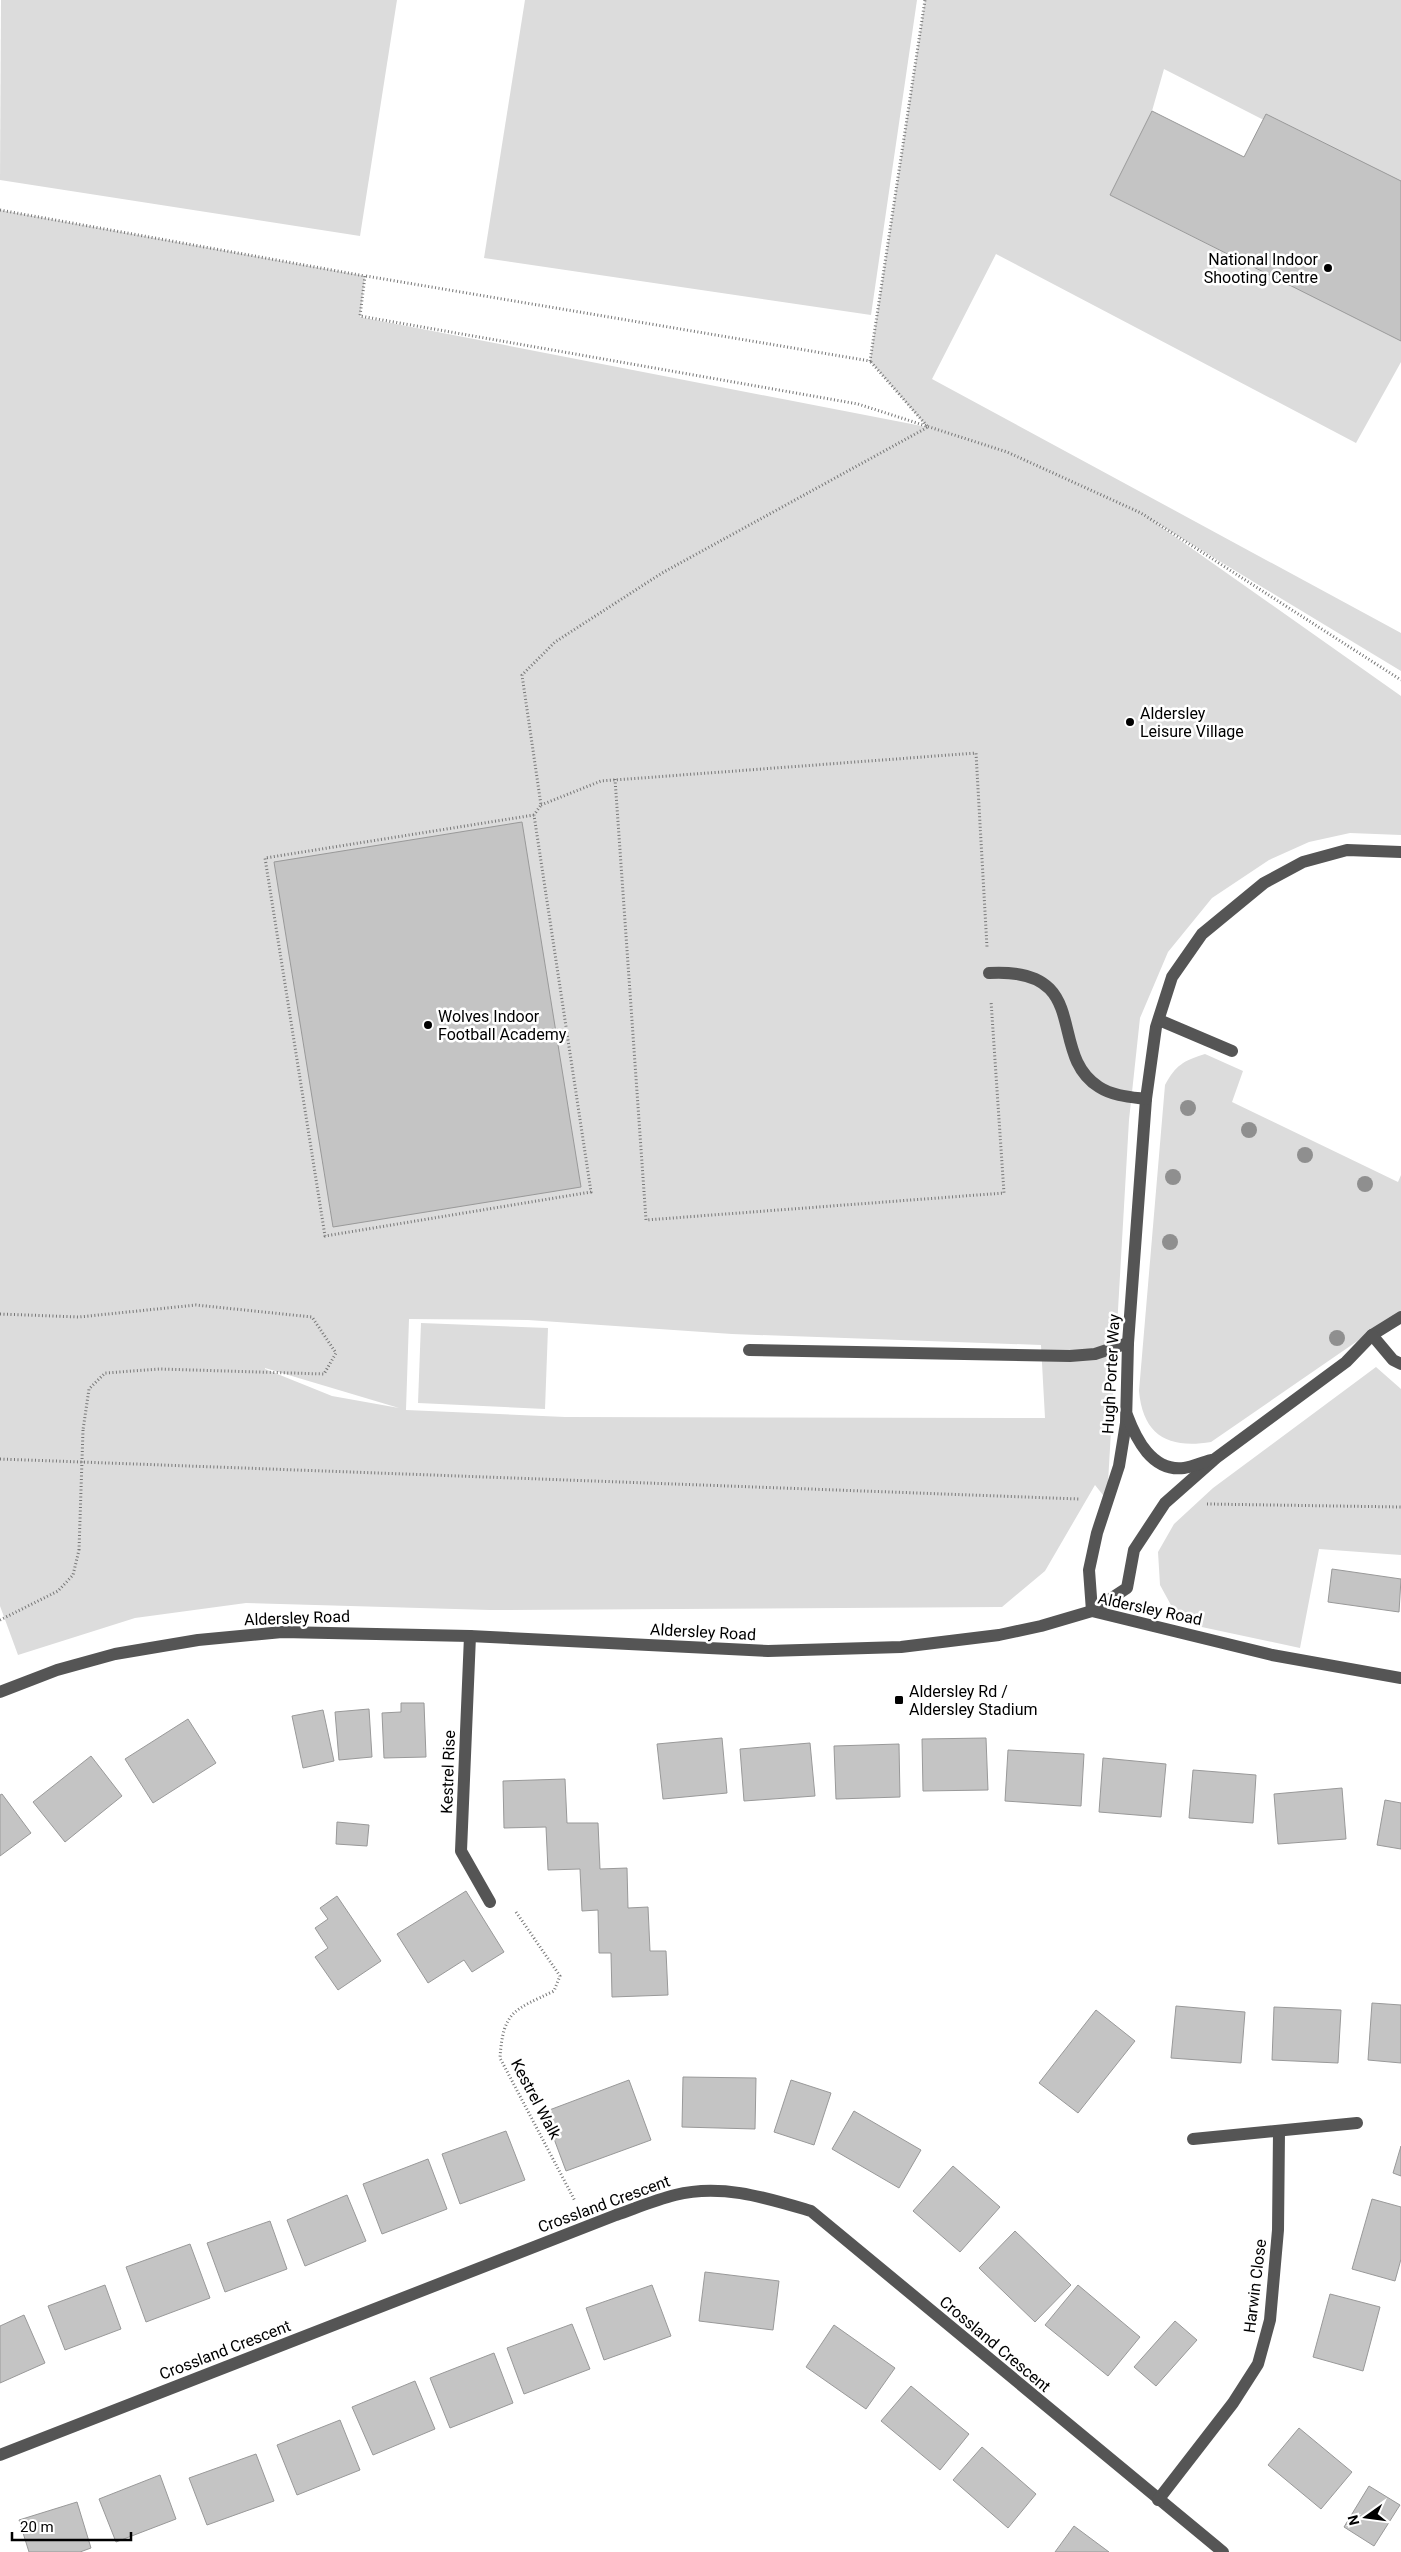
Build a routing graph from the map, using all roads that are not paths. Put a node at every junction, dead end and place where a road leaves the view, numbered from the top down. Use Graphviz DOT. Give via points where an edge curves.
graph roads {
  1 [pos="1401,852"];
  2 [pos="989,973"];
  3 [pos="1159,1020"];
  4 [pos="1232,1051"];
  5 [pos="1146,1099"];
  6 [pos="1401,1317"];
  7 [pos="1372,1336"];
  8 [pos="1128,1343"];
  9 [pos="749,1350"];
  10 [pos="1401,1364"];
  11 [pos="1126,1413"];
  12 [pos="1216,1458"];
  13 [pos="1092,1611"];
  14 [pos="470,1636"];
  15 [pos="1401,1678"];
  16 [pos="0,1692"];
  17 [pos="490,1902"];
  18 [pos="1357,2123"];
  19 [pos="1279,2132"];
  20 [pos="1192,2139"];
  21 [pos="0,2455"];
  22 [pos="1158,2500"];
  23 [pos="1223,2552"];
  1 -- 3 [label="street, Hugh Porter Way" via="1347,850 1303,862 1264,883 1202,934 1172,977"];
  2 -- 5 [label="street" via="1026,975 1050,991 1060,1002 1076,1061 1085,1075 1098,1087 1116,1095"];
  3 -- 4 [label="street"];
  3 -- 5 [label="street, Hugh Porter Way"];
  5 -- 8 [label="street, Hugh Porter Way"];
  6 -- 7 [label="street"];
  7 -- 10 [label="street" via="1393,1360"];
  7 -- 12 [label="street" via="1346,1362"];
  8 -- 9 [label="street" via="1095,1354 1070,1356"];
  8 -- 11 [label="street, Hugh Porter Way"];
  11 -- 12 [label="street" via="1137,1441 1166,1466 1183,1468"];
  11 -- 13 [label="street, Hugh Porter Way" via="1119,1466 1096,1533 1089,1570"];
  12 -- 13 [label="street" via="1165,1503 1150,1522 1134,1550 1127,1588"];
  13 -- 14 [label="street, Aldersley Road" via="999,1636 901,1647 768,1651"];
  13 -- 15 [label="street, Aldersley Road" via="1272,1655"];
  14 -- 16 [label="street, Aldersley Road" via="282,1632 198,1640 115,1654 57,1670"];
  14 -- 17 [label="street, Kestrel Rise" via="461,1851"];
  18 -- 19 [label="street"];
  19 -- 20 [label="street"];
  19 -- 22 [label="street, Harwin Close" via="1278,2240 1270,2320 1258,2364 1233,2403"];
  21 -- 22 [label="street, Crossland Crescent" via="588,2226 676,2194 710,2190 756,2195 810,2211"];
  22 -- 23 [label="street, Crossland Crescent"];
}
